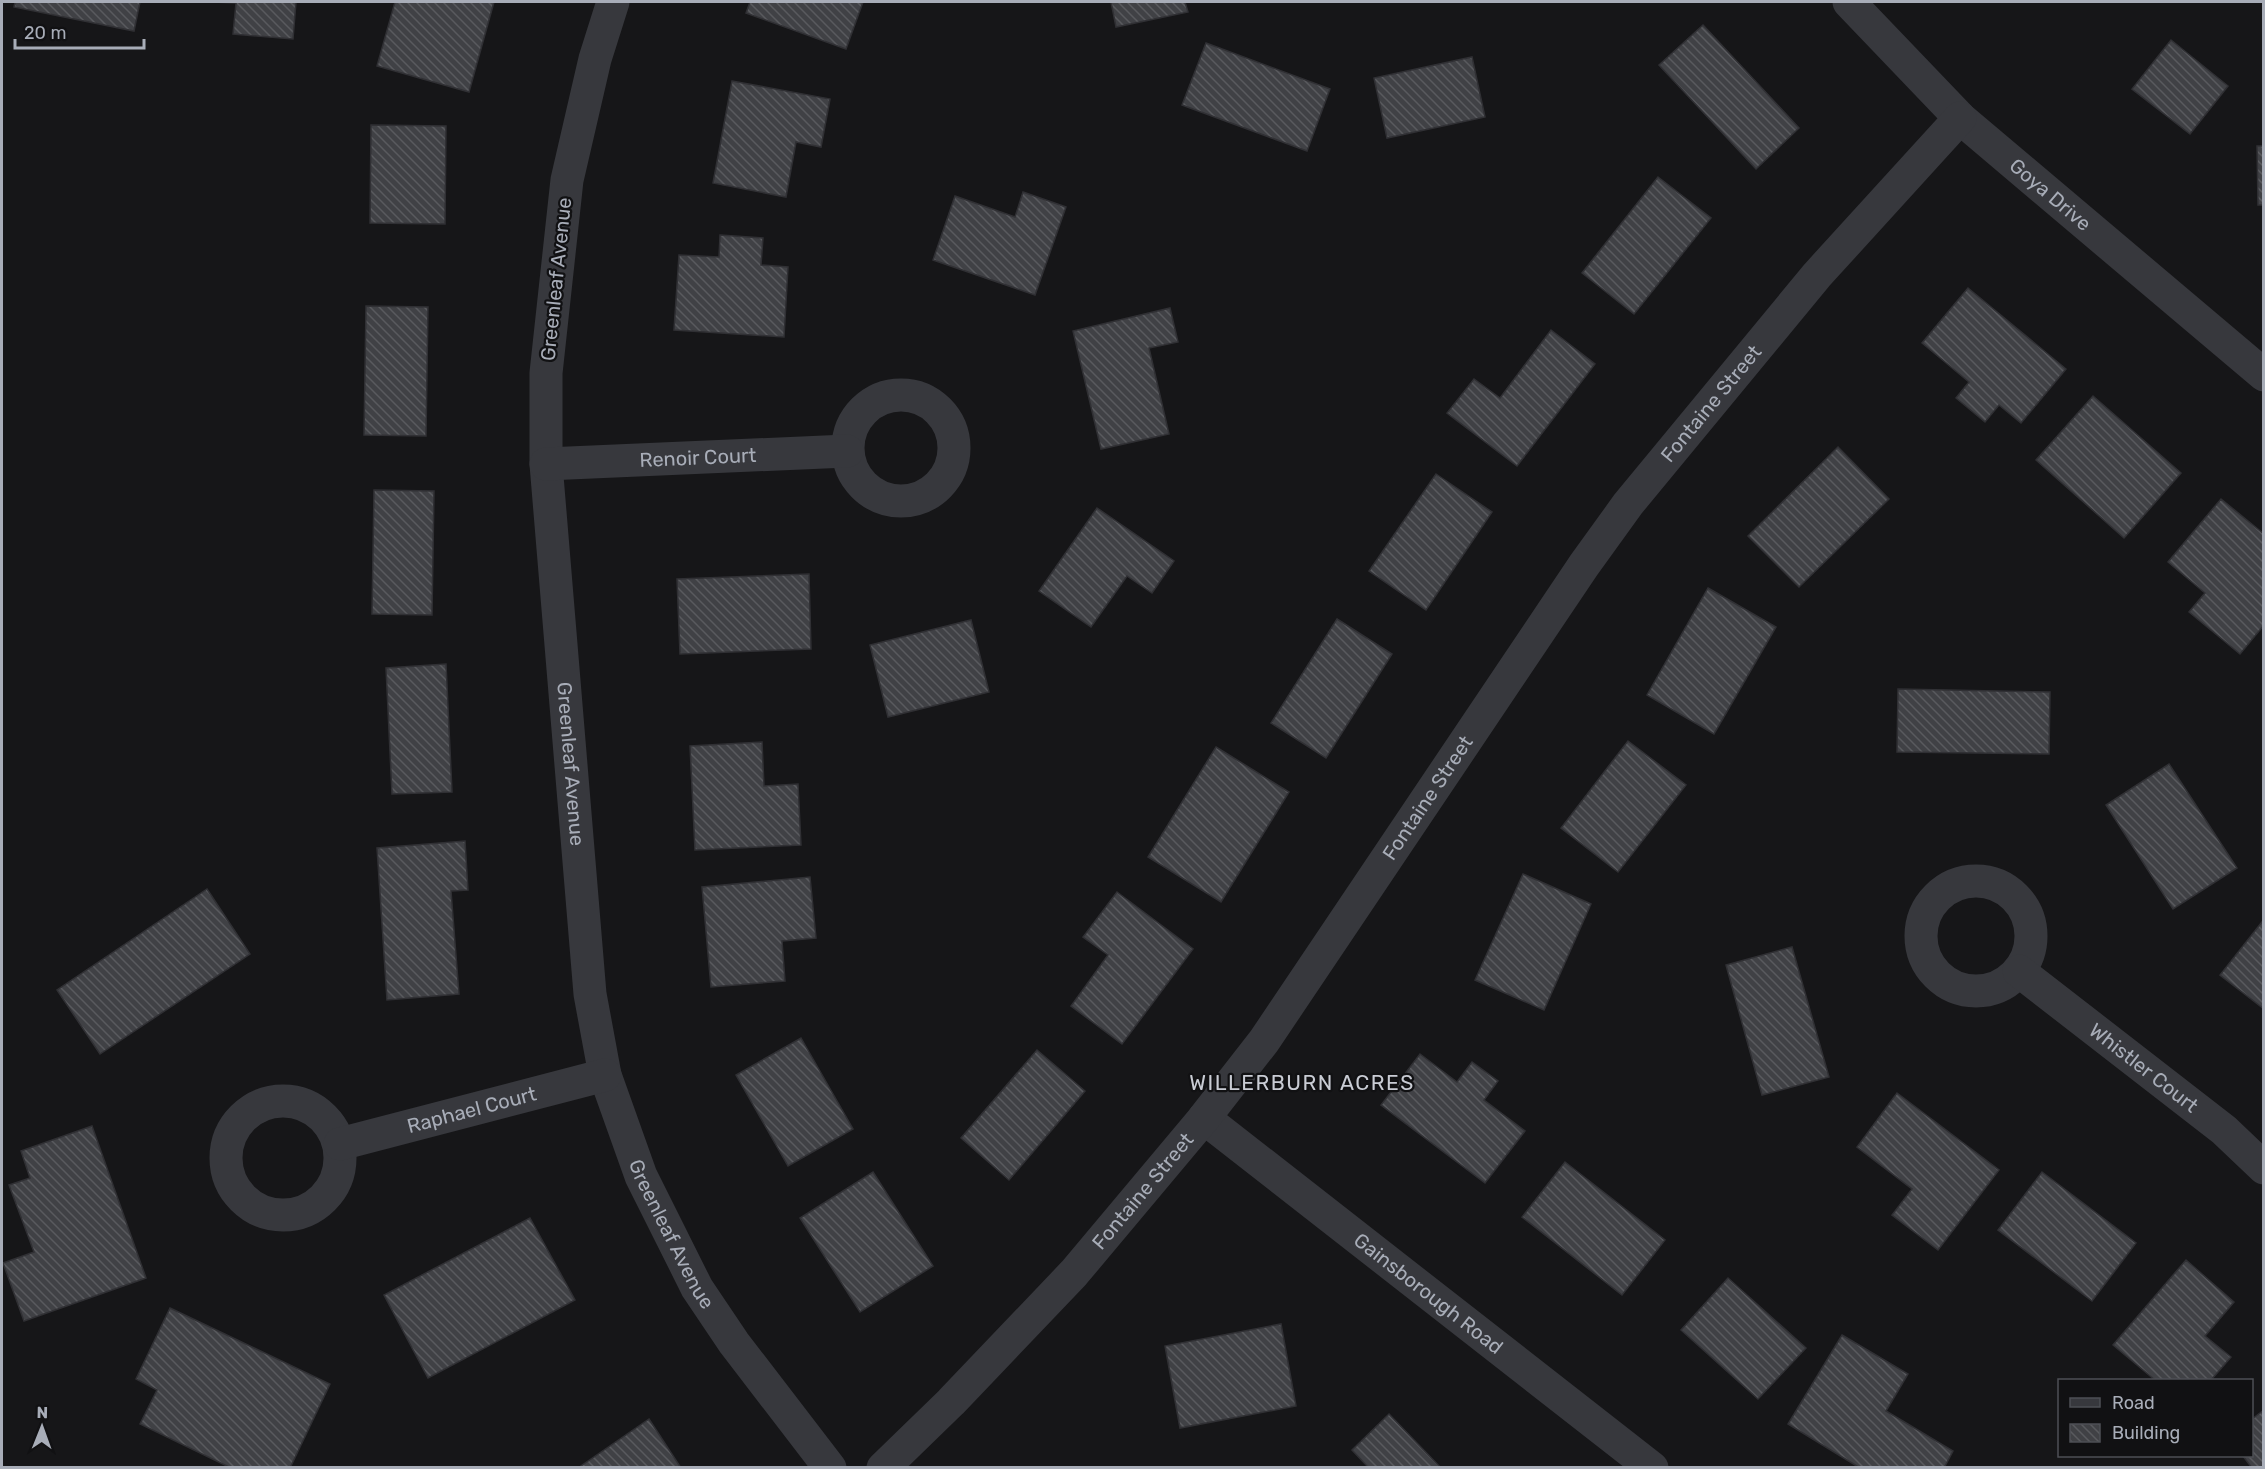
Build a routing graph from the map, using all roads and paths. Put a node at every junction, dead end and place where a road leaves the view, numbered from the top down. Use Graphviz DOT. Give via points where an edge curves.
graph roads {
  1 [pos="614,2"];
  2 [pos="1850,2"];
  3 [pos="1960,118"];
  4 [pos="2264,375"];
  5 [pos="847,451"];
  6 [pos="546,464"];
  7 [pos="2019,971"];
  8 [pos="605,1075"];
  9 [pos="1204,1118"];
  10 [pos="339,1144"];
  11 [pos="2264,1168"];
  12 [pos="830,1467"];
  13 [pos="883,1467"];
  14 [pos="1653,1467"];
  1 -- 6 [label="street, Greenleaf Avenue" via="595,59 567,180 546,373"];
  2 -- 3 [label="street, Goya Drive"];
  3 -- 4 [label="street, Goya Drive"];
  3 -- 9 [label="street, Fontaine Street" via="1817,275 1628,504 1264,1041"];
  5 -- 6 [label="street, Renoir Court"];
  6 -- 8 [label="street, Greenleaf Avenue" via="590,994"];
  7 -- 11 [label="street, Whistler Court" via="2224,1130"];
  8 -- 10 [label="street, Raphael Court"];
  8 -- 12 [label="street, Greenleaf Avenue" via="641,1176 697,1288 734,1343"];
  9 -- 13 [label="street, Fontaine Street" via="1074,1273"];
  9 -- 14 [label="street, Gainsborough Road"];
}
